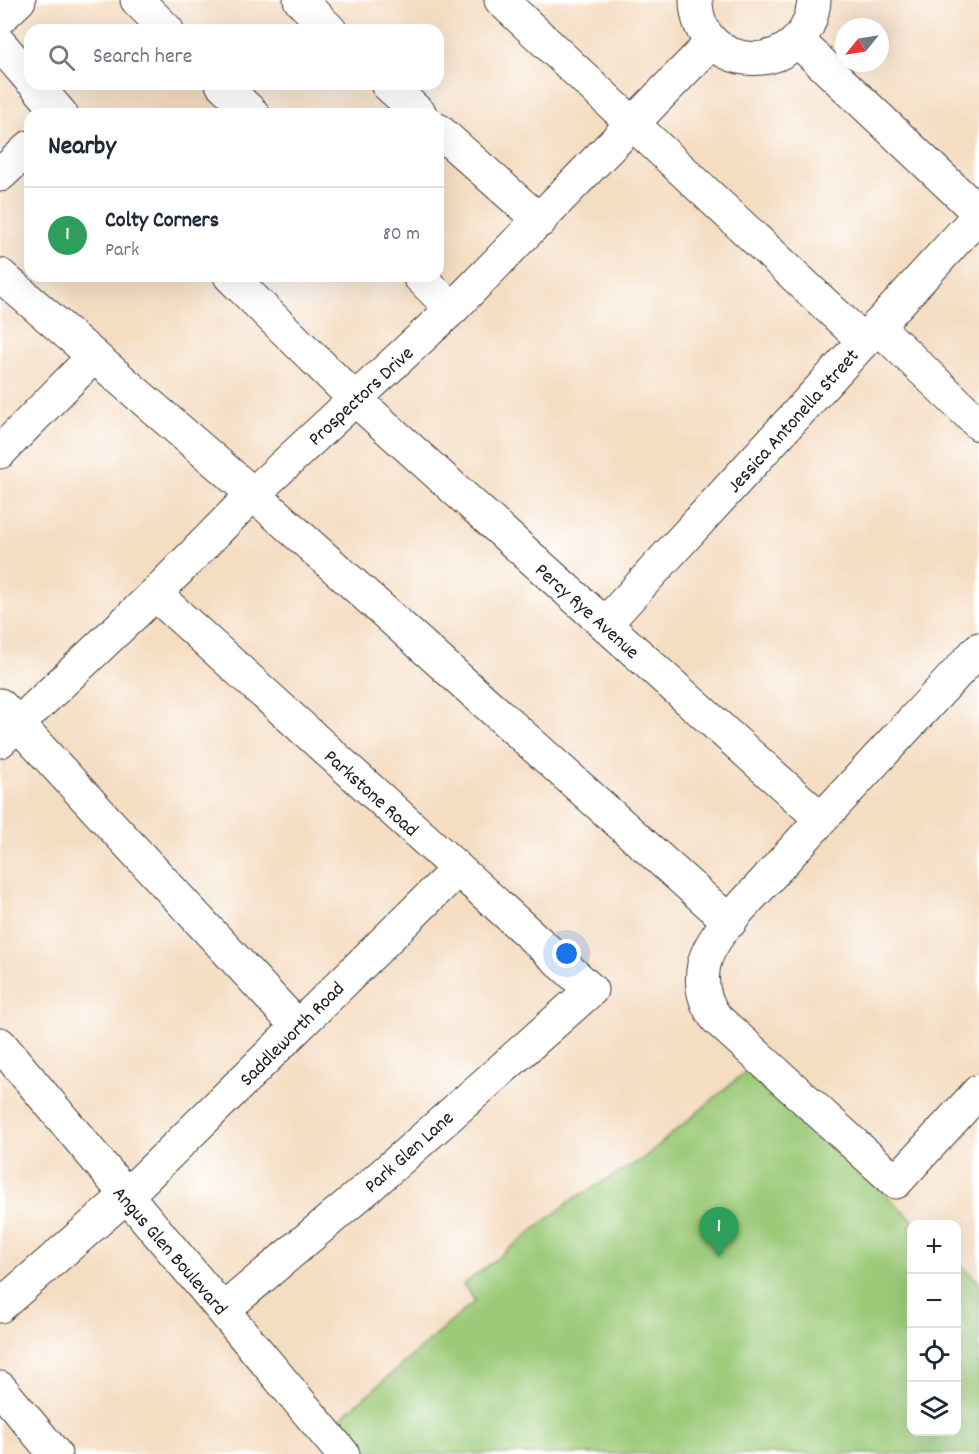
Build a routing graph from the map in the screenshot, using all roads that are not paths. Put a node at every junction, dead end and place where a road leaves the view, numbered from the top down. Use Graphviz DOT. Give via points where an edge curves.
graph roads {
  1 [pos="19,0"];
  2 [pos="137,0"];
  3 [pos="300,0"];
  4 [pos="501,0"];
  5 [pos="696,0"];
  6 [pos="814,0"];
  7 [pos="0,18"];
  8 [pos="161,24"];
  9 [pos="324,24"];
  10 [pos="798,41"];
  11 [pos="712,42"];
  12 [pos="0,44"];
  13 [pos="24,72"];
  14 [pos="40,90"];
  15 [pos="228,90"];
  16 [pos="394,90"];
  17 [pos="56,108"];
  18 [pos="247,108"];
  19 [pos="413,108"];
  20 [pos="633,124"];
  21 [pos="444,135"];
  22 [pos="24,153"];
  23 [pos="0,175"];
  24 [pos="979,214"];
  25 [pos="540,221"];
  26 [pos="0,275"];
  27 [pos="236,282"];
  28 [pos="424,282"];
  29 [pos="452,309"];
  30 [pos="870,334"];
  31 [pos="93,357"];
  32 [pos="356,400"];
  33 [pos="979,424"];
  34 [pos="0,452"];
  35 [pos="253,494"];
  36 [pos="155,594"];
  37 [pos="605,624"];
  38 [pos="979,649"];
  39 [pos="6,724"];
  40 [pos="821,819"];
  41 [pos="457,870"];
  42 [pos="730,922"];
  43 [pos="591,990"];
  44 [pos="297,1026"];
  45 [pos="0,1044"];
  46 [pos="979,1091"];
  47 [pos="125,1197"];
  48 [pos="0,1306"];
  49 [pos="223,1311"];
  50 [pos="0,1388"];
  51 [pos="55,1454"];
  52 [pos="343,1454"];
  1 -- 7 [label="street"];
  2 -- 8 [label="street"];
  3 -- 9 [label="street"];
  4 -- 20 [label="street"];
  5 -- 11 [label="street" via="701,26"];
  6 -- 10 [label="street" via="813,13"];
  10 -- 11 [label="street" via="783,53 755,59 728,53"];
  10 -- 24 [label="street"];
  11 -- 20 [label="street, Prospectors Drive"];
  12 -- 13 [label="street"];
  14 -- 17 [label="street"];
  15 -- 18 [label="street"];
  16 -- 19 [label="street"];
  20 -- 25 [label="street, Prospectors Drive"];
  20 -- 30 [label="street"];
  21 -- 25 [label="street"];
  22 -- 23 [label="street"];
  24 -- 30 [label="street, Jessica Antonella Street"];
  25 -- 29 [label="street, Prospectors Drive"];
  26 -- 31 [label="street"];
  27 -- 32 [label="street, Percy Rye Avenue"];
  28 -- 29 [label="street"];
  29 -- 32 [label="street, Prospectors Drive"];
  30 -- 33 [label="street"];
  30 -- 37 [label="street, Jessica Antonella Street"];
  31 -- 34 [label="street"];
  31 -- 35 [label="street"];
  32 -- 35 [label="street, Prospectors Drive"];
  32 -- 37 [label="street, Percy Rye Avenue"];
  35 -- 36 [label="street, Prospectors Drive"];
  35 -- 42 [label="street"];
  36 -- 39 [label="street, Prospectors Drive"];
  36 -- 41 [label="street, Parkstone Road"];
  37 -- 40 [label="street, Percy Rye Avenue"];
  38 -- 40 [label="street"];
  39 -- 44 [label="street"];
  40 -- 42 [label="street"];
  41 -- 43 [label="street, Parkstone Road"];
  41 -- 44 [label="street, Saddleworth Road"];
  42 -- 46 [label="street" via="716,937 704,963 702,988 710,1010 896,1182"];
  43 -- 49 [label="street, Park Glen Lane"];
  44 -- 47 [label="street, Saddleworth Road"];
  45 -- 47 [label="street, Angus Glen Boulevard"];
  47 -- 48 [label="street, Saddleworth Road"];
  47 -- 49 [label="street, Angus Glen Boulevard"];
  49 -- 52 [label="street, Angus Glen Boulevard"];
  50 -- 51 [label="street"];
}
